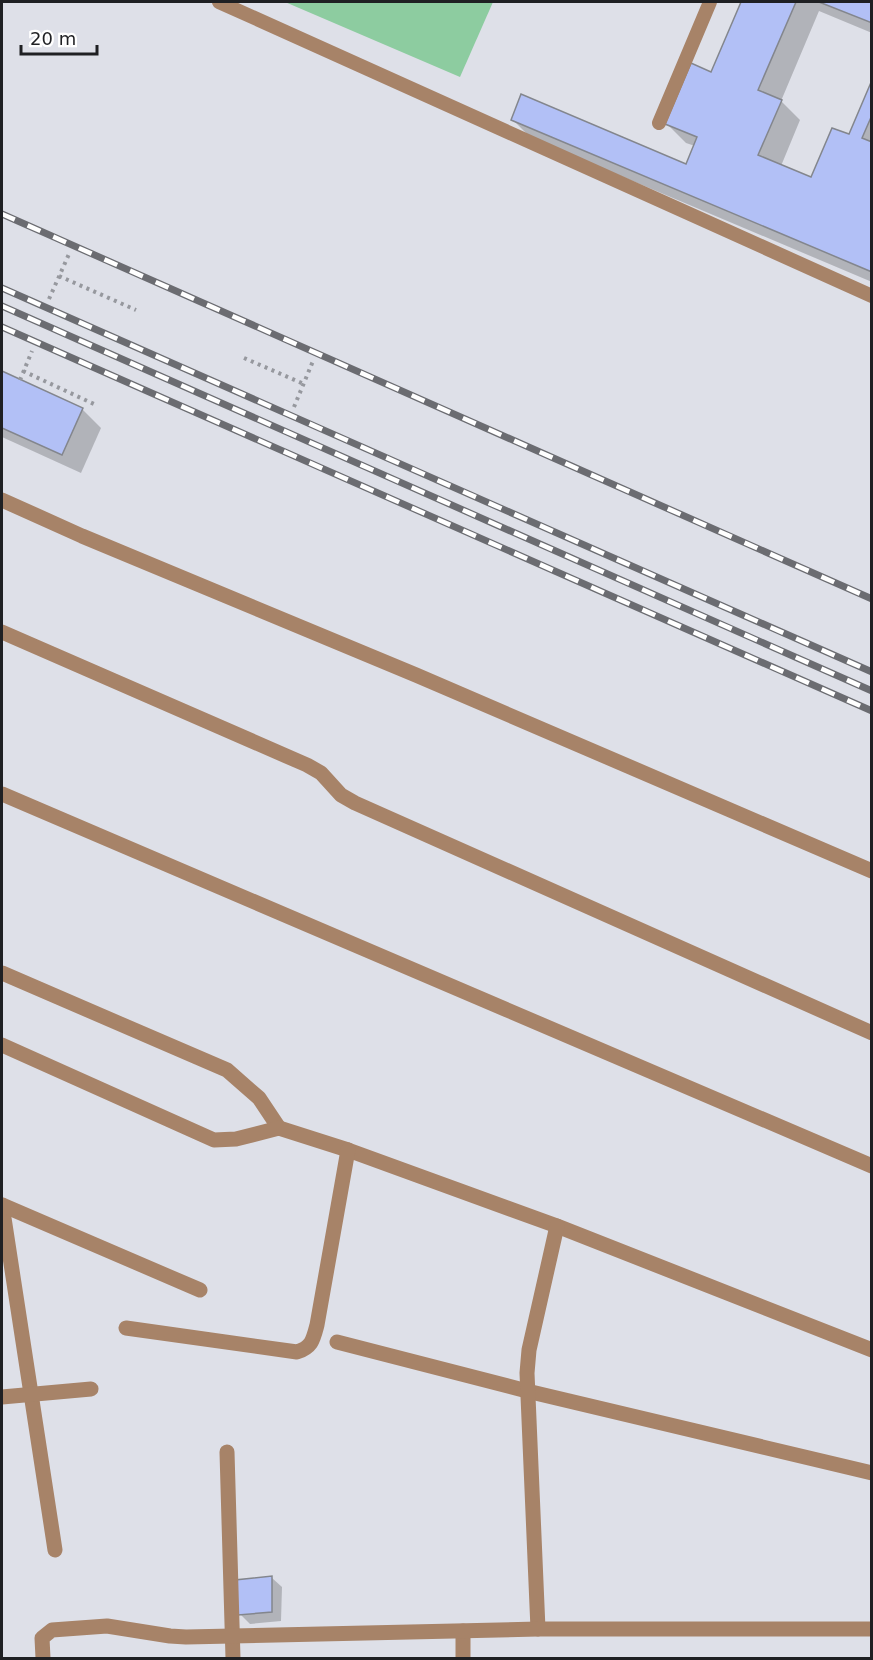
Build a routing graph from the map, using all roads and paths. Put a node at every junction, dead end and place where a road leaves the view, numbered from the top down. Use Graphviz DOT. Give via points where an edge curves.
graph roads {
  1 [pos="219,2"];
  2 [pos="710,2"];
  3 [pos="660,123"];
  4 [pos="69,254"];
  5 [pos="59,276"];
  6 [pos="872,296"];
  7 [pos="49,299"];
  8 [pos="136,310"];
  9 [pos="32,351"];
  10 [pos="244,358"];
  11 [pos="313,361"];
  12 [pos="23,371"];
  13 [pos="20,380"];
  14 [pos="304,384"];
  15 [pos="96,405"];
  16 [pos="294,407"];
  17 [pos="2,500"];
  18 [pos="2,632"];
  19 [pos="2,794"];
  20 [pos="872,871"];
  21 [pos="2,973"];
  22 [pos="872,1033"];
  23 [pos="2,1045"];
  24 [pos="279,1128"];
  25 [pos="348,1150"];
  26 [pos="872,1166"];
  27 [pos="2,1205"];
  28 [pos="557,1226"];
  29 [pos="200,1290"];
  30 [pos="126,1328"];
  31 [pos="337,1342"];
  32 [pos="872,1350"];
  33 [pos="91,1389"];
  34 [pos="527,1391"];
  35 [pos="33,1393"];
  36 [pos="2,1397"];
  37 [pos="226,1452"];
  38 [pos="872,1473"];
  39 [pos="55,1550"];
  40 [pos="538,1629"];
  41 [pos="872,1629"];
  42 [pos="463,1631"];
  43 [pos="232,1636"];
  44 [pos="43,1659"];
  45 [pos="233,1659"];
  46 [pos="463,1659"];
  1 -- 6 [label="lane"];
  2 -- 3 [label="lane"];
  4 -- 5 [label="path"];
  5 -- 7 [label="path"];
  5 -- 8 [label="path"];
  9 -- 12 [label="path"];
  10 -- 14 [label="path"];
  11 -- 14 [label="path"];
  12 -- 13 [label="path"];
  12 -- 15 [label="path"];
  14 -- 16 [label="path"];
  17 -- 20 [label="street"];
  18 -- 22 [label="street" via="307,765 355,803"];
  19 -- 26 [label="street"];
  21 -- 24 [label="street" via="227,1070 259,1098"];
  23 -- 24 [label="street" via="214,1140 236,1139"];
  24 -- 25 [label="street"];
  25 -- 28 [label="street"];
  25 -- 30 [label="street" via="317,1325 307,1348 297,1352"];
  27 -- 29 [label="street"];
  27 -- 35 [label="street"];
  28 -- 32 [label="street"];
  28 -- 34 [label="street" via="529,1350"];
  31 -- 34 [label="street"];
  33 -- 35 [label="street"];
  34 -- 38 [label="street"];
  34 -- 40 [label="street"];
  35 -- 36 [label="street"];
  35 -- 39 [label="street"];
  37 -- 43 [label="street"];
  40 -- 41 [label="street"];
  40 -- 42 [label="street"];
  42 -- 43 [label="street"];
  42 -- 46 [label="street"];
  43 -- 44 [label="street" via="170,1636 107,1626 52,1630 42,1638"];
  43 -- 45 [label="street"];
}
